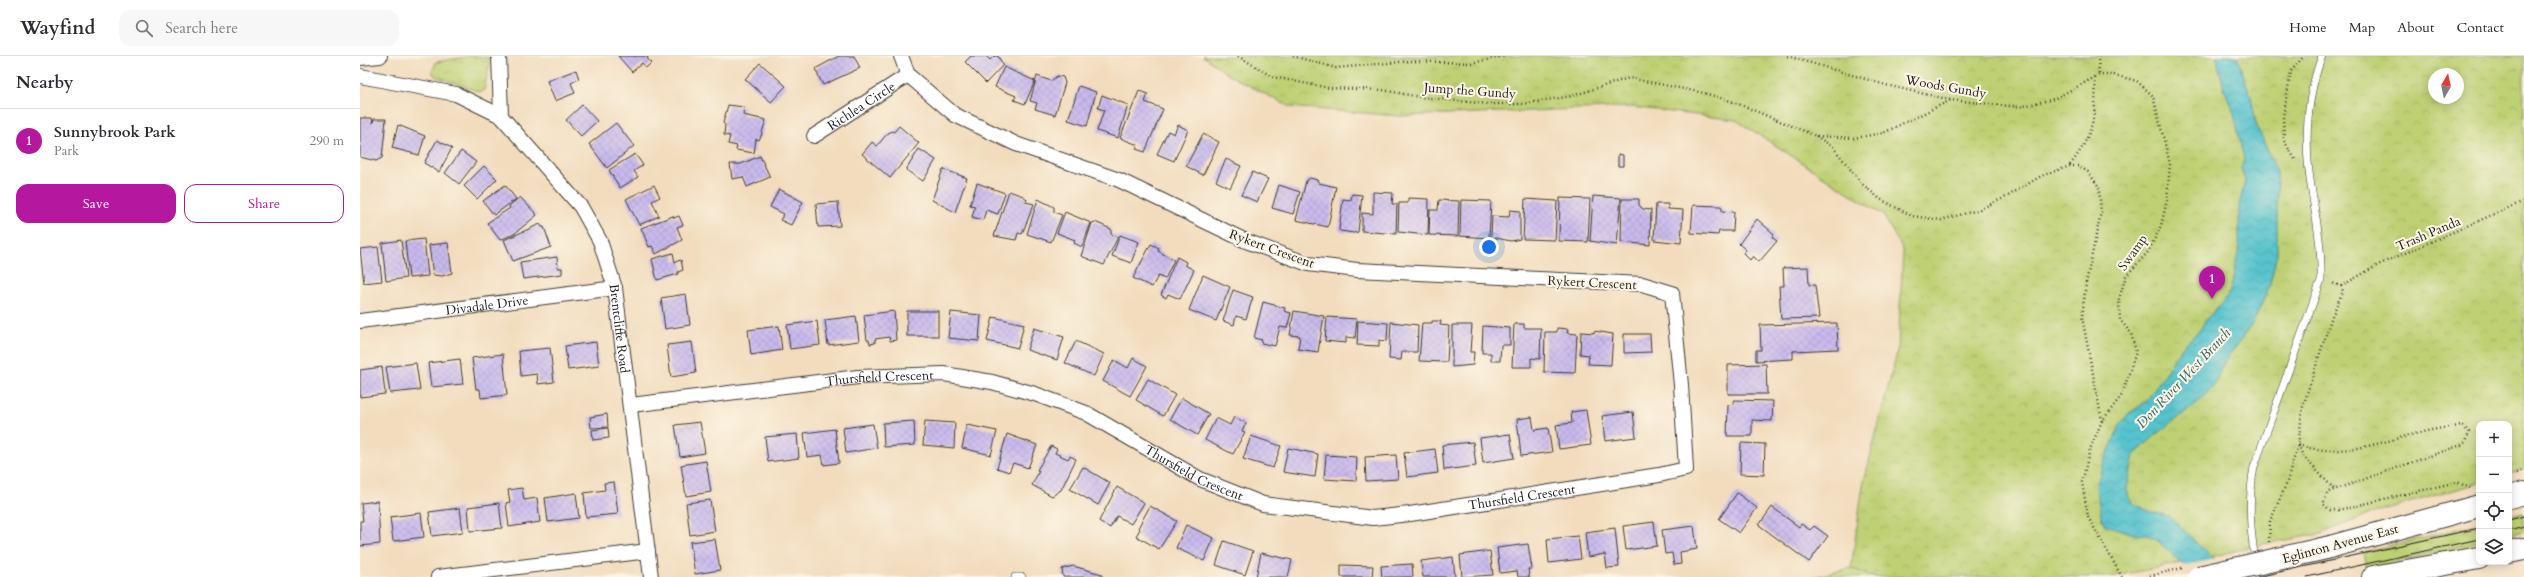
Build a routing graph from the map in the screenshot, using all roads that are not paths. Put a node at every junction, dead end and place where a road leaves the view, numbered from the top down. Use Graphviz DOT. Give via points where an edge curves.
graph roads {
  1 [pos="380,56"];
  2 [pos="498,56"];
  3 [pos="900,56"];
  4 [pos="2322,56"];
  5 [pos="360,58"];
  6 [pos="908,75"];
  7 [pos="360,76"];
  8 [pos="500,116"];
  9 [pos="814,136"];
  10 [pos="615,288"];
  11 [pos="360,321"];
  12 [pos="1681,385"];
  13 [pos="631,405"];
  14 [pos="2524,493"];
  15 [pos="2512,496"];
  16 [pos="2476,499"];
  17 [pos="2524,549"];
  18 [pos="648,550"];
  19 [pos="2512,551"];
  20 [pos="2476,559"];
  21 [pos="438,577"];
  22 [pos="651,577"];
  23 [pos="1015,577"];
  24 [pos="1022,577"];
  25 [pos="2199,577"];
  26 [pos="2258,577"];
  27 [pos="2374,577"];
  1 -- 5 [label="street"];
  2 -- 8 [label="street"];
  3 -- 6 [label="street, Rykert Crescent"];
  4 -- 26 [label="lane" via="2310,99 2307,134 2311,185 2322,250 2321,280 2254,467 2249,494 2251,542"];
  6 -- 9 [label="street, Richlea Circle"];
  6 -- 12 [label="street, Rykert Crescent" via="955,115 1016,144 1119,180 1246,241 1308,264 1357,270 1642,284 1672,293"];
  7 -- 8 [label="street, Brentcliffe Road" via="456,94"];
  8 -- 10 [label="street, Brentcliffe Road" via="581,208 600,241"];
  10 -- 11 [label="street, Divadale Drive"];
  10 -- 13 [label="street, Brentcliffe Road"];
  12 -- 13 [label="street, Thursfield Crescent" via="1686,469 1566,490 1373,518 1263,504 1200,478 1086,413 999,384 944,374 858,377"];
  13 -- 18 [label="street, Brentcliffe Road"];
  14 -- 15 [label="main road"];
  16 -- 25 [label="main road, Eglinton Avenue East, bridge" via="2326,548"];
  17 -- 19 [label="main road"];
  18 -- 21 [label="street"];
  18 -- 22 [label="street, Brentcliffe Road"];
  20 -- 27 [label="main road"];
  23 -- 24 [label="lane"];
}
